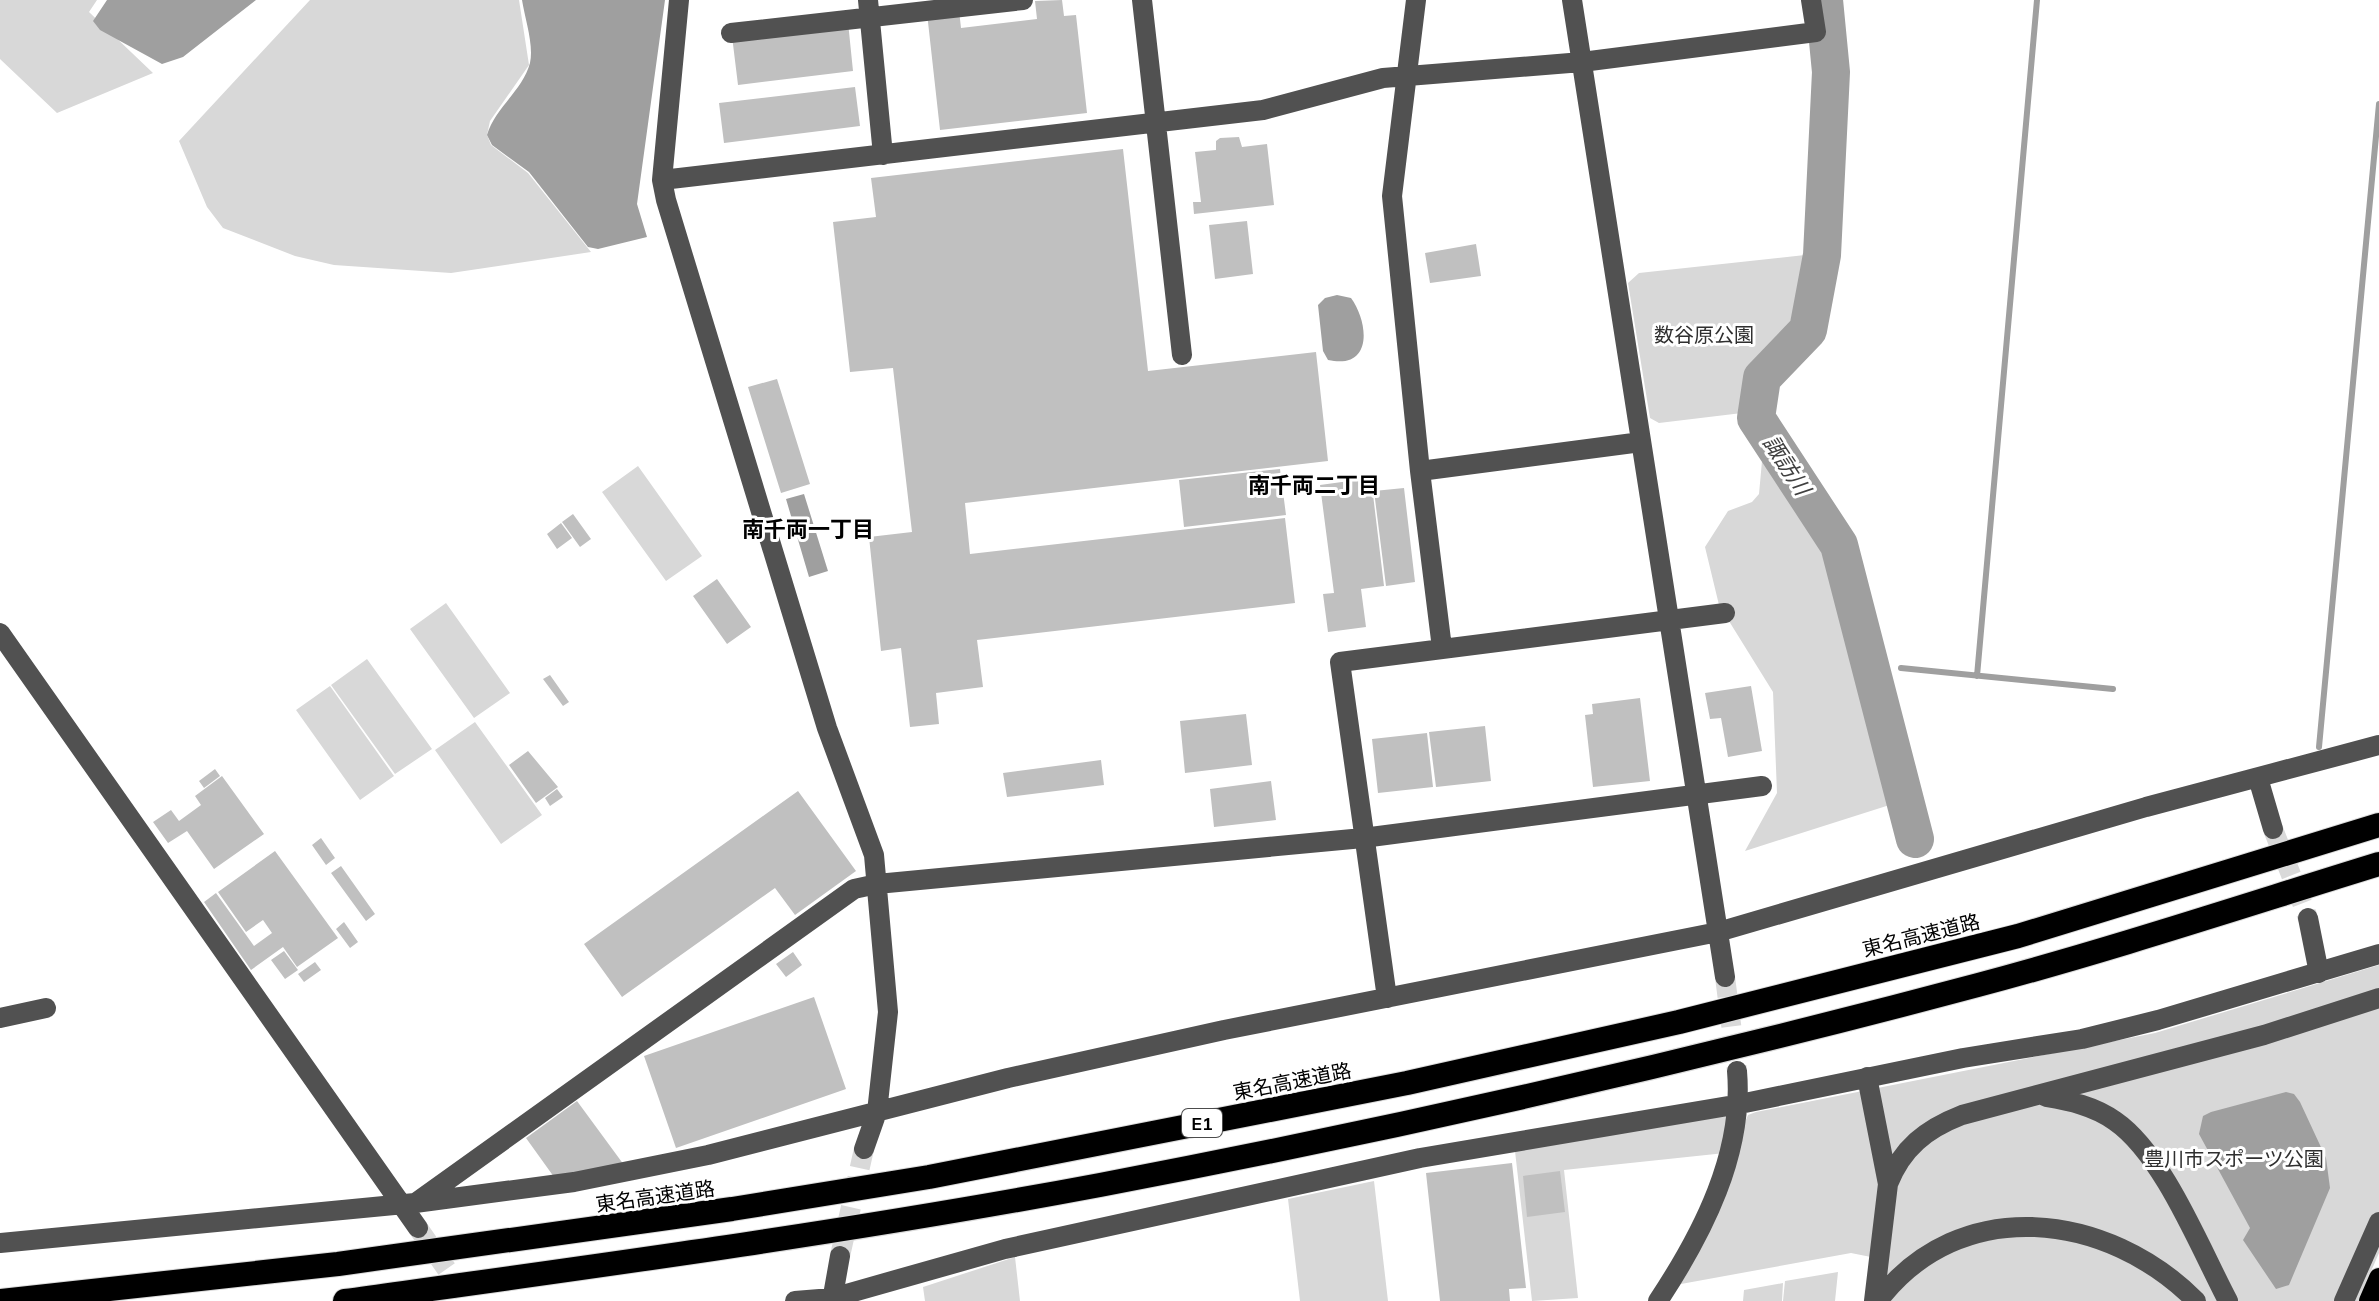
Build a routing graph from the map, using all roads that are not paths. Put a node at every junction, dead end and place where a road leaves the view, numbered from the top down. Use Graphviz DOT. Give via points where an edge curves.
graph roads {
  1 [pos="679,0"];
  2 [pos="1023,0"];
  3 [pos="1142,0"];
  4 [pos="1416,0"];
  5 [pos="1572,0"];
  6 [pos="1811,0"];
  7 [pos="869,9"];
  8 [pos="731,33"];
  9 [pos="1582,62"];
  10 [pos="1407,77"];
  11 [pos="1157,121"];
  12 [pos="883,155"];
  13 [pos="662,180"];
  14 [pos="1182,355"];
  15 [pos="1641,442"];
  16 [pos="1420,471"];
  17 [pos="1725,613"];
  18 [pos="1667,620"];
  19 [pos="0,633"];
  20 [pos="1442,648"];
  21 [pos="2379,745"];
  22 [pos="2258,778"];
  23 [pos="1762,786"];
  24 [pos="1696,796"];
  25 [pos="2379,825"];
  26 [pos="2273,829"];
  27 [pos="1363,838"];
  28 [pos="2379,864"];
  29 [pos="877,884"];
  30 [pos="2308,918"];
  31 [pos="1718,932"];
  32 [pos="2379,954"];
  33 [pos="2319,973"];
  34 [pos="1725,977"];
  35 [pos="1387,998"];
  36 [pos="2379,998"];
  37 [pos="46,1008"];
  38 [pos="0,1018"];
  39 [pos="1737,1071"];
  40 [pos="1867,1077"];
  41 [pos="2042,1096"];
  42 [pos="1740,1104"];
  43 [pos="877,1112"];
  44 [pos="864,1149"];
  45 [pos="1888,1184"];
  46 [pos="407,1203"];
  47 [pos="2379,1222"];
  48 [pos="418,1228"];
  49 [pos="0,1243"];
  50 [pos="840,1256"];
  51 [pos="2379,1278"];
  52 [pos="832,1299"];
  53 [pos="0,1301"];
  54 [pos="345,1301"];
  55 [pos="795,1301"];
  56 [pos="1658,1301"];
  57 [pos="1876,1301"];
  58 [pos="2196,1301"];
  59 [pos="2228,1301"];
  60 [pos="2344,1301"];
  61 [pos="2369,1301"];
  1 -- 13 [label="street"];
  2 -- 7 [label="street"];
  3 -- 11 [label="street"];
  4 -- 10 [label="street"];
  5 -- 9 [label="street"];
  6 -- 9 [label="street" via="1816,32"];
  7 -- 8 [label="street"];
  7 -- 12 [label="street"];
  9 -- 10 [label="street"];
  9 -- 15 [label="street"];
  10 -- 11 [label="street" via="1383,78 1263,110"];
  10 -- 16 [label="street" via="1392,196"];
  11 -- 12 [label="street"];
  11 -- 14 [label="street"];
  12 -- 13 [label="street"];
  13 -- 29 [label="street" via="827,728 874,855"];
  15 -- 16 [label="street"];
  15 -- 18 [label="street"];
  16 -- 20 [label="street"];
  17 -- 18 [label="street"];
  18 -- 20 [label="street"];
  18 -- 24 [label="street"];
  19 -- 46 [label="street"];
  20 -- 27 [label="street" via="1340,662"];
  21 -- 22 [label="street"];
  22 -- 26 [label="street"];
  22 -- 31 [label="street"];
  23 -- 24 [label="street"];
  24 -- 27 [label="street"];
  24 -- 31 [label="street"];
  25 -- 53 [label="highway, 東名高速道路 / E1" via="2018,936 1679,1022 1376,1090 929,1177 732,1209 338,1264"];
  27 -- 29 [label="street"];
  27 -- 35 [label="street"];
  28 -- 54 [label="highway, E1" via="1980,984 1415,1119 1100,1185 710,1250"];
  29 -- 43 [label="street" via="888,1012"];
  29 -- 46 [label="street" via="854,889"];
  30 -- 33 [label="street"];
  31 -- 34 [label="street"];
  31 -- 35 [label="street"];
  32 -- 33 [label="street"];
  33 -- 40 [label="street" via="2082,1039"];
  35 -- 43 [label="street" via="1193,1036"];
  36 -- 41 [label="street"];
  37 -- 38 [label="street"];
  39 -- 42 [label="street"];
  40 -- 42 [label="street"];
  40 -- 45 [label="street"];
  41 -- 45 [label="street" via="1939,1124 1908,1148"];
  41 -- 59 [label="street" via="2095,1109 2115,1120 2149,1153"];
  42 -- 52 [label="street" via="1405,1161 1005,1249"];
  42 -- 56 [label="street" via="1729,1161 1702,1224"];
  43 -- 44 [label="street"];
  43 -- 46 [label="street" via="603,1176"];
  45 -- 57 [label="street"];
  46 -- 48 [label="street"];
  46 -- 49 [label="street"];
  47 -- 60 [label="street"];
  50 -- 52 [label="street"];
  51 -- 61 [label="main road"];
  52 -- 55 [label="street"];
  57 -- 58 [label="street" via="1900,1273 1932,1250 1984,1232 2035,1227 2077,1232 2117,1246 2157,1266"];
}
